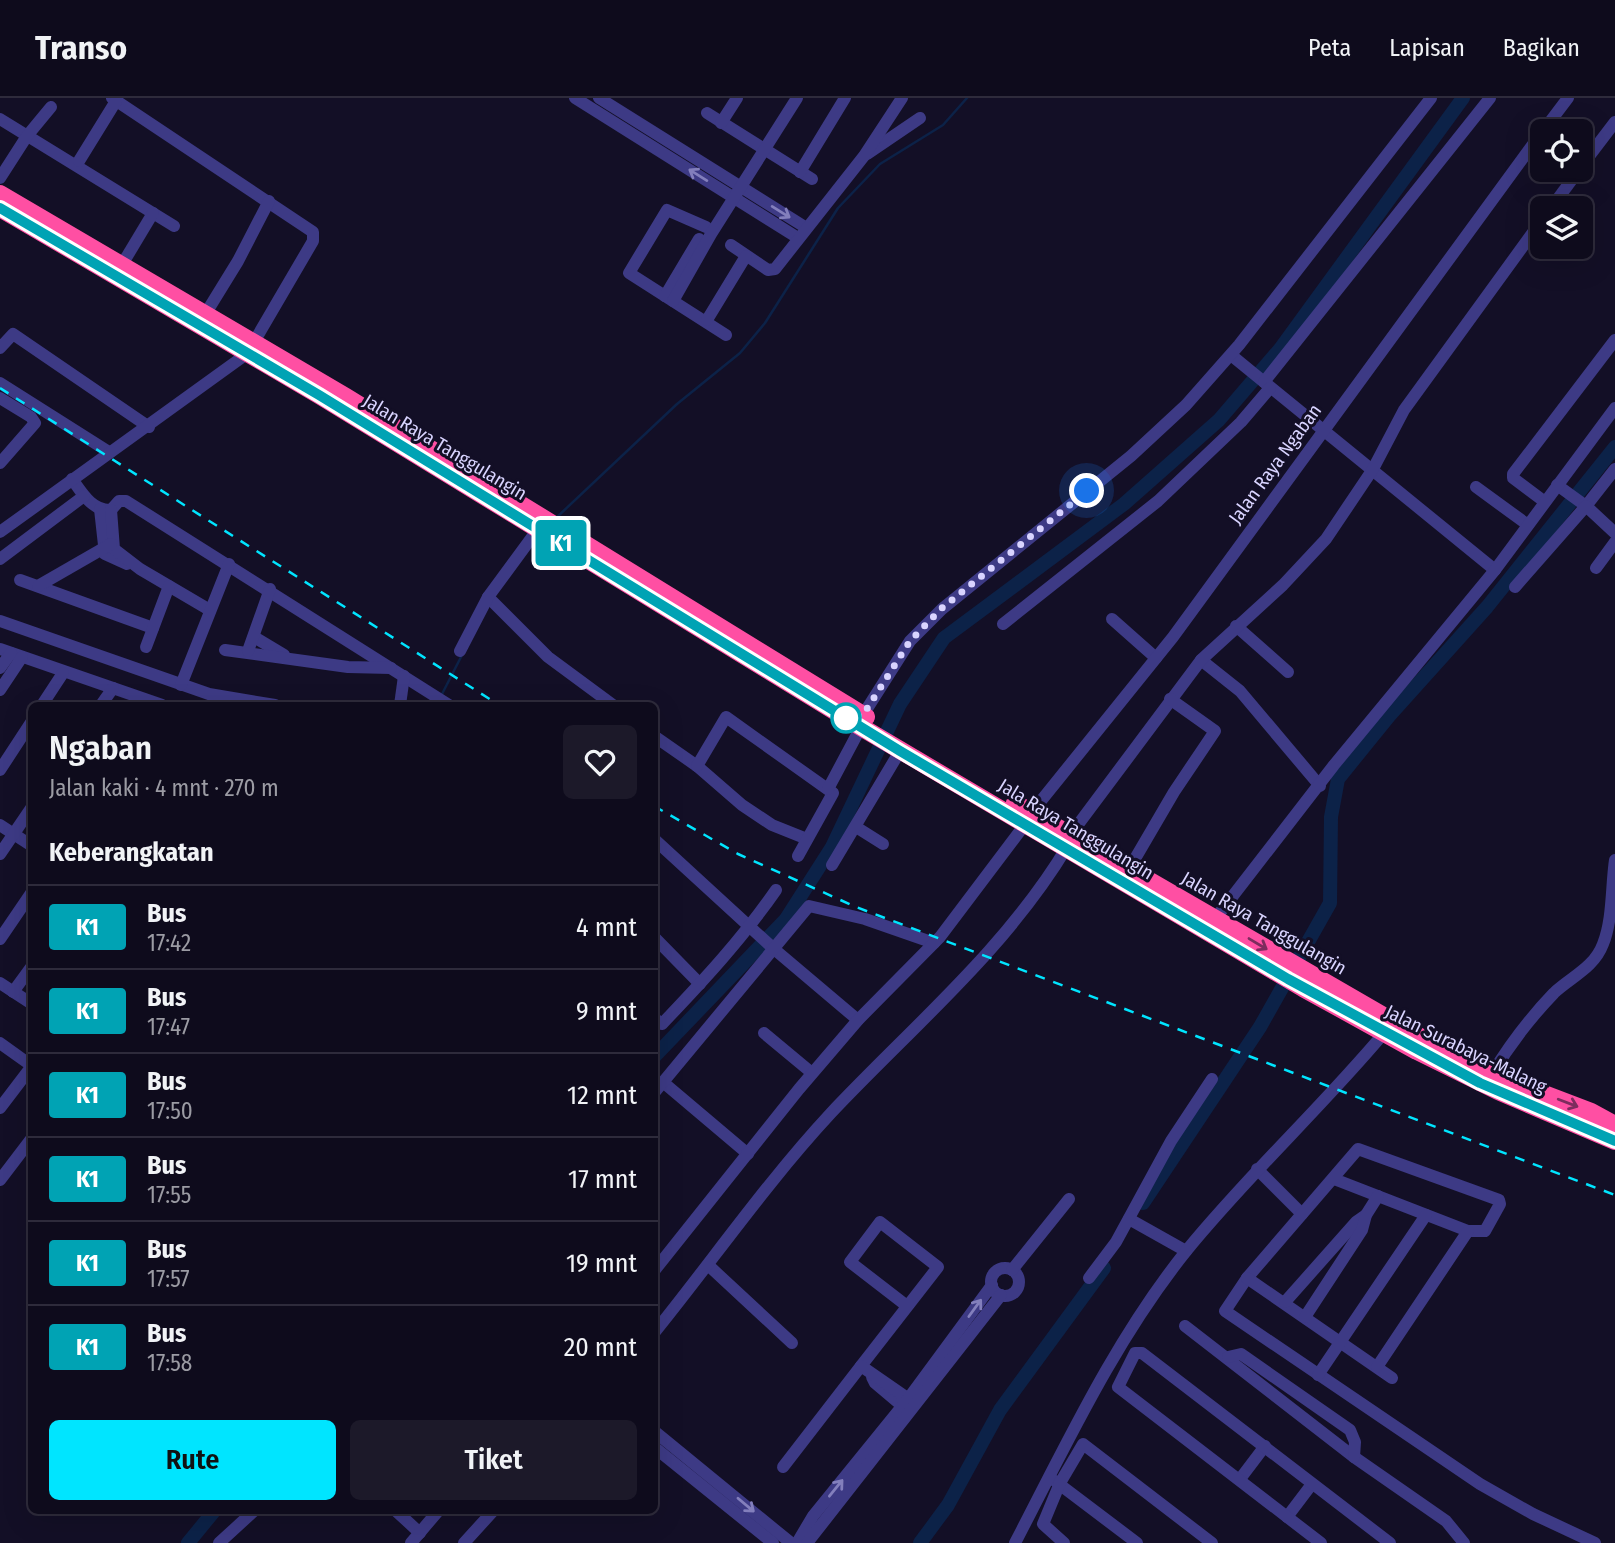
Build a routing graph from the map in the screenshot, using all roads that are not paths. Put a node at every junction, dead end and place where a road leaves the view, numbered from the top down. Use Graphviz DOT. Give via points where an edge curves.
graph roads {
  1 [pos="598,98"];
  2 [pos="737,98"];
  3 [pos="788,98"];
  4 [pos="797,98"];
  5 [pos="845,98"];
  6 [pos="902,98"];
  7 [pos="1431,98"];
  8 [pos="1490,98"];
  9 [pos="1568,98"];
  10 [pos="114,99"];
  11 [pos="583,100"];
  12 [pos="51,107"];
  13 [pos="707,113"];
  14 [pos="920,118"];
  15 [pos="0,119"];
  16 [pos="1552,119"];
  17 [pos="1615,122"];
  18 [pos="721,123"];
  19 [pos="27,136"];
  20 [pos="760,147"];
  21 [pos="1530,148"];
  22 [pos="1593,152"];
  23 [pos="864,156"];
  24 [pos="79,161"];
  25 [pos="800,172"];
  26 [pos="0,178"];
  27 [pos="811,179"];
  28 [pos="734,190"];
  29 [pos="0,194"];
  30 [pos="269,201"];
  31 [pos="0,208"];
  32 [pos="153,213"];
  33 [pos="174,226"];
  34 [pos="706,227"];
  35 [pos="802,233"];
  36 [pos="1530,237"];
  37 [pos="731,245"];
  38 [pos="746,256"];
  39 [pos="123,263"];
  40 [pos="669,298"];
  41 [pos="206,313"];
  42 [pos="707,320"];
  43 [pos="726,335"];
  44 [pos="1615,340"];
  45 [pos="251,347"];
  46 [pos="0,348"];
  47 [pos="1610,356"];
  48 [pos="1235,359"];
  49 [pos="0,383"];
  50 [pos="1265,384"];
  51 [pos="0,398"];
  52 [pos="1615,408"];
  53 [pos="149,427"];
  54 [pos="1323,430"];
  55 [pos="109,452"];
  56 [pos="0,463"];
  57 [pos="1373,469"];
  58 [pos="1615,469"];
  59 [pos="72,480"];
  60 [pos="1560,486"];
  61 [pos="1476,487"];
  62 [pos="84,496"];
  63 [pos="1545,502"];
  64 [pos="1582,502"];
  65 [pos="105,510"];
  66 [pos="1528,525"];
  67 [pos="548,529"];
  68 [pos="0,532"];
  69 [pos="1615,533"];
  70 [pos="1615,542"];
  71 [pos="106,545"];
  72 [pos="0,559"];
  73 [pos="229,564"];
  74 [pos="1597,568"];
  75 [pos="72,569"];
  76 [pos="1495,570"];
  77 [pos="20,580"];
  78 [pos="38,586"];
  79 [pos="169,586"];
  80 [pos="1516,587"];
  81 [pos="270,589"];
  82 [pos="65,596"];
  83 [pos="491,599"];
  84 [pos="208,610"];
  85 [pos="1112,619"];
  86 [pos="0,621"];
  87 [pos="1003,624"];
  88 [pos="1236,626"];
  89 [pos="153,628"];
  90 [pos="254,637"];
  91 [pos="146,647"];
  92 [pos="225,650"];
  93 [pos="248,651"];
  94 [pos="460,651"];
  95 [pos="11,653"];
  96 [pos="288,658"];
  97 [pos="1156,658"];
  98 [pos="1200,660"];
  99 [pos="0,668"];
  100 [pos="391,668"];
  101 [pos="1288,672"];
  102 [pos="63,673"];
  103 [pos="404,676"];
  104 [pos="181,685"];
  105 [pos="113,688"];
  106 [pos="0,690"];
  107 [pos="1170,699"];
  108 [pos="44,702"];
  109 [pos="103,702"];
  110 [pos="148,702"];
  111 [pos="257,702"];
  112 [pos="400,702"];
  113 [pos="444,702"];
  114 [pos="609,702"];
  115 [pos="864,722"];
  116 [pos="28,727"];
  117 [pos="658,739"];
  118 [pos="899,745"];
  119 [pos="697,766"];
  120 [pos="0,770"];
  121 [pos="1320,786"];
  122 [pos="828,789"];
  123 [pos="28,813"];
  124 [pos="1029,818"];
  125 [pos="0,825"];
  126 [pos="856,827"];
  127 [pos="13,834"];
  128 [pos="807,839"];
  129 [pos="1069,841"];
  130 [pos="28,843"];
  131 [pos="658,843"];
  132 [pos="883,844"];
  133 [pos="0,854"];
  134 [pos="798,856"];
  135 [pos="1615,860"];
  136 [pos="832,865"];
  137 [pos="1129,869"];
  138 [pos="776,890"];
  139 [pos="28,898"];
  140 [pos="1182,908"];
  141 [pos="1215,919"];
  142 [pos="1611,924"];
  143 [pos="751,928"];
  144 [pos="0,939"];
  145 [pos="658,941"];
  146 [pos="934,943"];
  147 [pos="771,946"];
  148 [pos="1278,965"];
  149 [pos="28,971"];
  150 [pos="1306,981"];
  151 [pos="0,983"];
  152 [pos="700,984"];
  153 [pos="13,992"];
  154 [pos="28,1001"];
  155 [pos="858,1020"];
  156 [pos="658,1021"];
  157 [pos="764,1034"];
  158 [pos="1384,1034"];
  159 [pos="0,1044"];
  160 [pos="28,1063"];
  161 [pos="28,1071"];
  162 [pos="812,1073"];
  163 [pos="1492,1074"];
  164 [pos="1212,1079"];
  165 [pos="659,1088"];
  166 [pos="1,1104"];
  167 [pos="1615,1125"];
  168 [pos="1615,1141"];
  169 [pos="28,1143"];
  170 [pos="748,1154"];
  171 [pos="1257,1169"];
  172 [pos="1,1176"];
  173 [pos="1334,1179"];
  174 [pos="1378,1196"];
  175 [pos="1069,1199"];
  176 [pos="1302,1214"];
  177 [pos="1366,1215"];
  178 [pos="1426,1215"];
  179 [pos="1130,1219"];
  180 [pos="1468,1231"];
  181 [pos="1186,1251"];
  182 [pos="658,1262"];
  183 [pos="708,1265"];
  184 [pos="1012,1269"];
  185 [pos="1089,1278"];
  186 [pos="1247,1278"];
  187 [pos="996,1290"];
  188 [pos="1285,1302"];
  189 [pos="907,1306"];
  190 [pos="1305,1317"];
  191 [pos="1185,1326"];
  192 [pos="658,1328"];
  193 [pos="792,1343"];
  194 [pos="1340,1343"];
  195 [pos="1116,1357"];
  196 [pos="1227,1357"];
  197 [pos="1127,1366"];
  198 [pos="1377,1367"];
  199 [pos="866,1370"];
  200 [pos="1318,1375"];
  201 [pos="1392,1378"];
  202 [pos="909,1405"];
  203 [pos="658,1435"];
  204 [pos="1265,1446"];
  205 [pos="658,1450"];
  206 [pos="1354,1457"];
  207 [pos="783,1467"];
  208 [pos="1240,1479"];
  209 [pos="1054,1480"];
  210 [pos="1312,1484"];
  211 [pos="715,1487"];
  212 [pos="251,1514"];
  213 [pos="398,1514"];
  214 [pos="436,1514"];
  215 [pos="490,1514"];
  216 [pos="1287,1517"];
  217 [pos="416,1538"];
  218 [pos="219,1543"];
  219 [pos="464,1543"];
  220 [pos="772,1543"];
  221 [pos="791,1543"];
  222 [pos="797,1543"];
  223 [pos="807,1543"];
  224 [pos="1015,1543"];
  225 [pos="1064,1543"];
  226 [pos="1137,1543"];
  227 [pos="1212,1543"];
  228 [pos="1321,1543"];
  229 [pos="1390,1543"];
  230 [pos="1464,1543"];
  231 [pos="1595,1543"];
  1 -- 28 [label="street"];
  2 -- 18 [label="street"];
  3 -- 20 [label="street"];
  4 -- 20 [label="street"];
  5 -- 25 [label="street"];
  6 -- 23 [label="street"];
  7 -- 48 [label="street"];
  8 -- 50 [label="street"];
  9 -- 16 [label="street, Jalan Raya Ngaban"];
  10 -- 24 [label="street"];
  10 -- 30 [label="street"];
  28 -- 11 [label="street, one-way"];
  12 -- 19 [label="street"];
  13 -- 18 [label="street"];
  14 -- 23 [label="street"];
  15 -- 19 [label="street"];
  17 -- 22 [label="street"];
  18 -- 20 [label="street"];
  19 -- 26 [label="street"];
  19 -- 32 [label="street"];
  20 -- 25 [label="street"];
  20 -- 28 [label="street"];
  21 -- 54 [label="street, Jalan Raya Ngaban"];
  23 -- 35 [label="street"];
  25 -- 27 [label="street"];
  28 -- 34 [label="street"];
  28 -- 35 [label="street"];
  28 -- 40 [label="street"];
  29 -- 39 [label="highway, Jalan Raya Tanggulangin"];
  30 -- 41 [label="street"];
  30 -- 45 [label="street" via="310,227 314,236"];
  31 -- 45 [label="highway, Jalan Raya Tanggulangin"];
  32 -- 33 [label="street"];
  32 -- 39 [label="street"];
  34 -- 40 [label="street"];
  34 -- 40 [label="street" via="668,209 629,273"];
  35 -- 38 [label="street" via="775,270"];
  36 -- 57 [label="street" via="1404,410"];
  37 -- 38 [label="street"];
  38 -- 42 [label="street"];
  39 -- 41 [label="highway, Jalan Raya Tanggulangin"];
  40 -- 42 [label="street"];
  41 -- 45 [label="highway, Jalan Raya Tanggulangin"];
  42 -- 43 [label="street"];
  44 -- 47 [label="street"];
  45 -- 53 [label="street"];
  45 -- 67 [label="highway, Jalan Raya Tanggulangin"];
  46 -- 53 [label="street" via="13,334"];
  47 -- 63 [label="street" via="1513,474"];
  48 -- 50 [label="street"];
  48 -- 115 [label="street" via="1131,456 942,608 910,641"];
  49 -- 55 [label="street"];
  50 -- 54 [label="street"];
  50 -- 87 [label="street" via="1241,422 1158,501"];
  51 -- 56 [label="street" via="35,423"];
  52 -- 60 [label="street"];
  53 -- 55 [label="street"];
  54 -- 57 [label="street"];
  54 -- 97 [label="street, Jalan Raya Ngaban"];
  55 -- 59 [label="street"];
  57 -- 76 [label="street"];
  57 -- 88 [label="street" via="1313,555"];
  58 -- 64 [label="street"];
  59 -- 62 [label="street"];
  59 -- 68 [label="street"];
  60 -- 63 [label="street"];
  60 -- 64 [label="street"];
  61 -- 66 [label="street"];
  62 -- 65 [label="street"];
  62 -- 72 [label="street"];
  63 -- 66 [label="street"];
  64 -- 69 [label="street"];
  64 -- 80 [label="street"];
  65 -- 71 [label="street"];
  65 -- 73 [label="street" via="126,501"];
  66 -- 76 [label="street"];
  67 -- 83 [label="street"];
  67 -- 115 [label="highway, Jalan Raya Tanggulangin"];
  70 -- 74 [label="street"];
  71 -- 75 [label="street"];
  71 -- 79 [label="street" via="109,557"];
  73 -- 81 [label="street"];
  73 -- 84 [label="street"];
  75 -- 78 [label="street"];
  75 -- 82 [label="street"];
  76 -- 121 [label="street"];
  77 -- 78 [label="street"];
  78 -- 82 [label="street"];
  79 -- 84 [label="street"];
  79 -- 89 [label="street"];
  81 -- 90 [label="street"];
  81 -- 100 [label="street"];
  82 -- 89 [label="street"];
  83 -- 94 [label="street"];
  83 -- 114 [label="street" via="548,657"];
  84 -- 104 [label="street"];
  85 -- 97 [label="street"];
  86 -- 104 [label="street"];
  88 -- 98 [label="street"];
  88 -- 101 [label="street"];
  89 -- 91 [label="street"];
  90 -- 93 [label="street"];
  90 -- 96 [label="street"];
  92 -- 93 [label="street"];
  93 -- 96 [label="street"];
  95 -- 99 [label="street"];
  95 -- 102 [label="street"];
  95 -- 106 [label="street"];
  96 -- 100 [label="street"];
  97 -- 124 [label="street, Jalan Raya Ngaban"];
  98 -- 107 [label="street"];
  98 -- 121 [label="street" via="1240,691"];
  100 -- 103 [label="street"];
  102 -- 105 [label="street"];
  102 -- 108 [label="street"];
  103 -- 112 [label="street"];
  103 -- 113 [label="street"];
  104 -- 111 [label="street"];
  105 -- 109 [label="street"];
  105 -- 110 [label="street"];
  107 -- 129 [label="street"];
  107 -- 137 [label="street" via="1215,730"];
  115 -- 118 [label="highway, Jala Raya Tanggulangin"];
  115 -- 122 [label="street"];
  116 -- 120 [label="street"];
  117 -- 119 [label="street"];
  118 -- 124 [label="highway, Jala Raya Tanggulangin"];
  118 -- 126 [label="street"];
  119 -- 122 [label="street" via="726,718"];
  119 -- 128 [label="street" via="752,812"];
  121 -- 141 [label="street"];
  122 -- 128 [label="street" via="834,796"];
  123 -- 127 [label="street"];
  124 -- 129 [label="highway, Jala Raya Tanggulangin"];
  124 -- 146 [label="street, Jalan Raya Ngaban"];
  125 -- 127 [label="street"];
  126 -- 132 [label="street"];
  126 -- 136 [label="street"];
  127 -- 130 [label="street"];
  127 -- 133 [label="street"];
  128 -- 134 [label="street"];
  129 -- 137 [label="highway, Jalan Raya Tanggulangin"];
  129 -- 140 [label="highway, Jala Raya Tanggulangin"];
  129 -- 183 [label="street" via="1045,881 964,981 832,1113"];
  131 -- 143 [label="street"];
  135 -- 142 [label="street"];
  137 -- 140 [label="highway, Jalan Raya Tanggulangin"];
  138 -- 143 [label="street"];
  139 -- 144 [label="street"];
  140 -- 141 [label="highway, Jalan Raya Tanggulangin"];
  140 -- 148 [label="highway, Jala Raya Tanggulangin"];
  141 -- 148 [label="highway, Jalan Raya Tanggulangin, one-way"];
  142 -- 163 [label="street" via="1595,958 1556,991 1519,1032"];
  143 -- 147 [label="street"];
  143 -- 152 [label="street"];
  145 -- 152 [label="street"];
  146 -- 147 [label="street" via="813,905"];
  146 -- 155 [label="street, Jalan Raya Ngaban"];
  147 -- 155 [label="street"];
  147 -- 165 [label="street"];
  148 -- 150 [label="highway"];
  149 -- 153 [label="street"];
  150 -- 158 [label="highway, Jalan Surabaya-Malang"];
  150 -- 163 [label="highway, Jalan Raya Tanggulangin"];
  151 -- 153 [label="street"];
  152 -- 156 [label="street" via="662,1024"];
  153 -- 154 [label="street"];
  155 -- 162 [label="street, Jalan Raya Ngaban"];
  157 -- 162 [label="street"];
  158 -- 168 [label="highway, Jalan Surabaya-Malang" via="1498,1091"];
  158 -- 171 [label="street"];
  159 -- 160 [label="street"];
  161 -- 166 [label="street"];
  162 -- 170 [label="street, Jalan Raya Ngaban"];
  163 -- 167 [label="highway, Jalan Raya Tanggulangin, one-way"];
  164 -- 179 [label="street" via="1171,1141"];
  165 -- 170 [label="street"];
  169 -- 172 [label="street"];
  170 -- 182 [label="street, Jalan Raya Ngaban"];
  171 -- 176 [label="street"];
  171 -- 181 [label="street"];
  173 -- 174 [label="street"];
  173 -- 176 [label="street"];
  173 -- 180 [label="street" via="1360,1149 1499,1200 1485,1231"];
  174 -- 177 [label="street"];
  174 -- 178 [label="street"];
  175 -- 184 [label="street"];
  176 -- 186 [label="street"];
  177 -- 188 [label="street"];
  177 -- 190 [label="street" via="1362,1230"];
  178 -- 180 [label="street"];
  178 -- 194 [label="street"];
  179 -- 181 [label="street"];
  179 -- 185 [label="street"];
  180 -- 198 [label="street"];
  181 -- 195 [label="street"];
  183 -- 192 [label="street"];
  183 -- 193 [label="street"];
  184 -- 187 [label="street" via="995,1273"];
  184 -- 187 [label="street" via="1018,1287 1007,1296"];
  186 -- 188 [label="street"];
  186 -- 200 [label="street" via="1225,1311"];
  187 -- 202 [label="street"];
  188 -- 190 [label="street"];
  189 -- 189 [label="street" via="850,1262 880,1222 938,1267"];
  189 -- 199 [label="street"];
  190 -- 194 [label="street"];
  191 -- 196 [label="street"];
  194 -- 198 [label="street"];
  194 -- 200 [label="street"];
  195 -- 197 [label="street"];
  195 -- 209 [label="street" via="1094,1392"];
  196 -- 206 [label="street"];
  196 -- 206 [label="street" via="1241,1354 1350,1430"];
  197 -- 204 [label="street" via="1135,1353 1142,1353"];
  197 -- 208 [label="street" via="1118,1387"];
  198 -- 201 [label="street"];
  199 -- 202 [label="street"];
  199 -- 207 [label="street"];
  200 -- 231 [label="street" via="1480,1484"];
  222 -- 202 [label="street, one-way" via="813,1516"];
  202 -- 223 [label="street"];
  203 -- 211 [label="street"];
  204 -- 208 [label="street"];
  204 -- 210 [label="street"];
  205 -- 211 [label="street"];
  206 -- 230 [label="street" via="1446,1521"];
  208 -- 216 [label="street"];
  209 -- 224 [label="street"];
  209 -- 225 [label="street" via="1043,1525"];
  209 -- 226 [label="street"];
  209 -- 227 [label="street" via="1085,1444"];
  210 -- 216 [label="street"];
  210 -- 229 [label="street"];
  211 -- 220 [label="street"];
  211 -- 221 [label="street, one-way"];
  212 -- 218 [label="street"];
  213 -- 217 [label="street"];
  214 -- 217 [label="street"];
  215 -- 219 [label="street"];
  216 -- 228 [label="street"];
}
